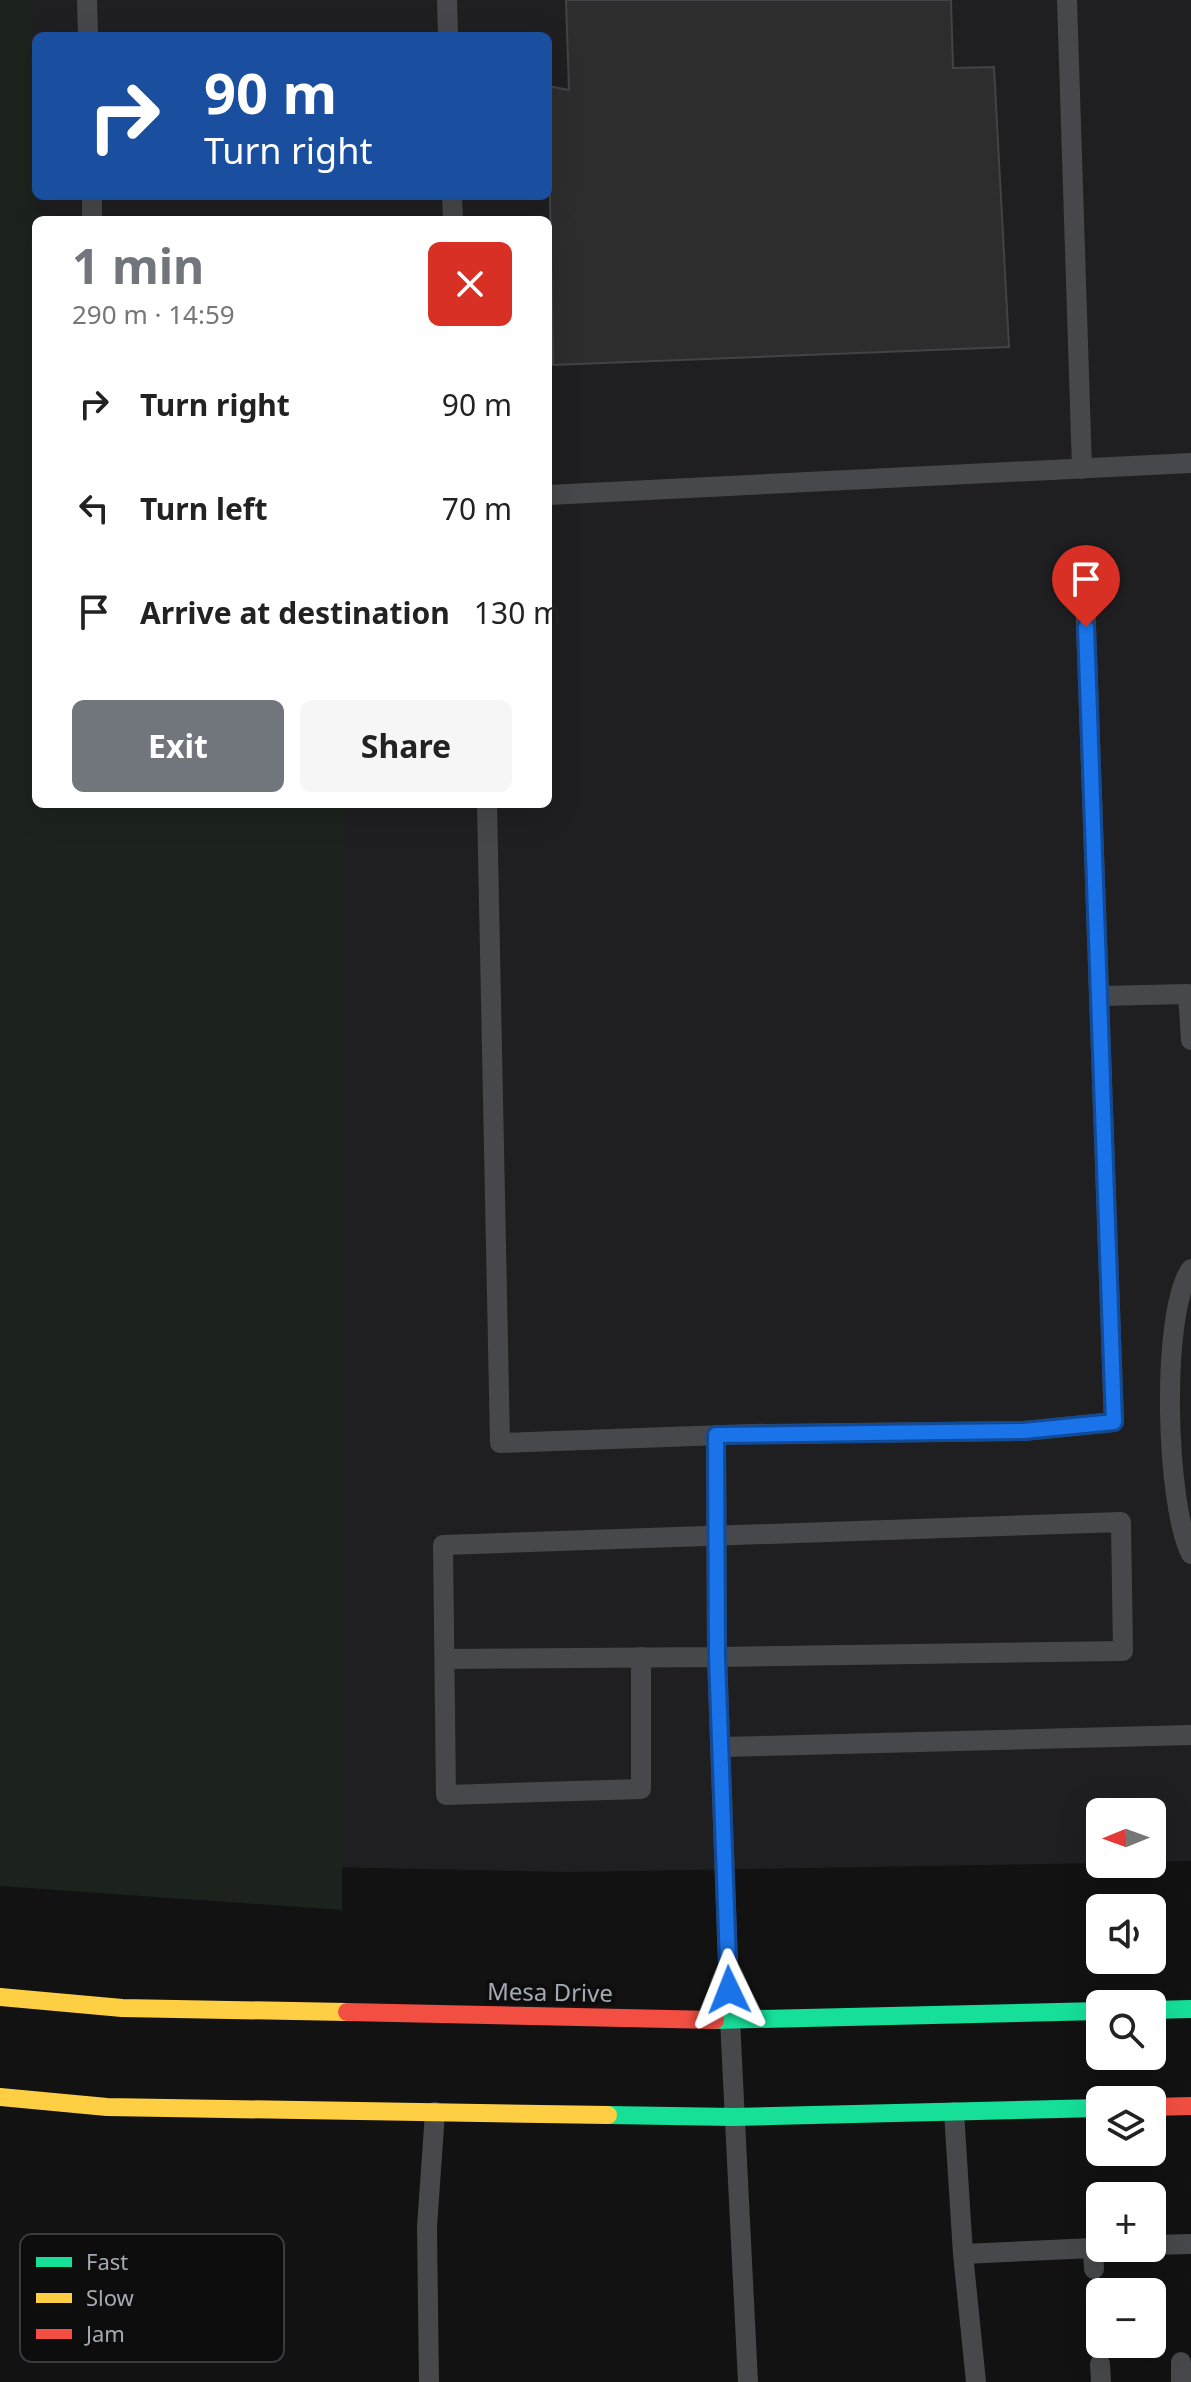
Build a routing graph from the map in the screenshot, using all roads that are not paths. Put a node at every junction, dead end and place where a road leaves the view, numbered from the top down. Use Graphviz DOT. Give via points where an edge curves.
graph roads {
  1 [pos="87,0"];
  2 [pos="447,0"];
  3 [pos="1067,0"];
  4 [pos="88,32"];
  5 [pos="448,32"];
  6 [pos="1191,463"];
  7 [pos="1082,469"];
  8 [pos="552,495"];
  9 [pos="1085,596"];
  10 [pos="487,808"];
  11 [pos="1100,996"];
  12 [pos="1191,1040"];
  13 [pos="1191,1269"];
  14 [pos="716,1435"];
  15 [pos="716,1536"];
  16 [pos="1191,1554"];
  17 [pos="641,1657"];
  18 [pos="717,1657"];
  19 [pos="445,1659"];
  20 [pos="1191,1735"];
  21 [pos="721,1747"];
  22 [pos="0,1997"];
  23 [pos="1191,2009"];
  24 [pos="1166,2010"];
  25 [pos="1086,2011"];
  26 [pos="730,2020"];
  27 [pos="0,2097"];
  28 [pos="1191,2106"];
  29 [pos="1166,2107"];
  30 [pos="1086,2108"];
  31 [pos="435,2112"];
  32 [pos="954,2112"];
  33 [pos="734,2117"];
  34 [pos="1086,2248"];
  35 [pos="963,2254"];
  36 [pos="1095,2262"];
  37 [pos="1094,2269"];
  38 [pos="429,2382"];
  39 [pos="748,2382"];
  40 [pos="976,2382"];
  1 -- 4 [label="lane"];
  2 -- 5 [label="lane"];
  3 -- 7 [label="lane"];
  6 -- 7 [label="lane"];
  7 -- 8 [label="lane"];
  9 -- 11 [label="lane"];
  10 -- 14 [label="lane" via="500,1443"];
  11 -- 12 [label="lane" via="1188,994"];
  11 -- 14 [label="lane" via="1114,1422 1024,1431"];
  13 -- 16 [label="lane" via="1175,1313 1172,1369 1175,1499"];
  14 -- 15 [label="lane"];
  15 -- 18 [label="lane"];
  15 -- 18 [label="lane" via="1121,1522 1123,1651"];
  15 -- 19 [label="lane" via="443,1545"];
  17 -- 18 [label="lane"];
  17 -- 19 [label="lane"];
  17 -- 19 [label="lane" via="641,1789 446,1795"];
  18 -- 21 [label="lane"];
  20 -- 21 [label="lane"];
  21 -- 26 [label="lane"];
  22 -- 26 [label="main road, Mesa Drive" via="122,2008"];
  23 -- 24 [label="main road"];
  25 -- 26 [label="main road, Mesa Drive"];
  26 -- 33 [label="lane"];
  27 -- 31 [label="main road" via="107,2107"];
  28 -- 29 [label="main road"];
  30 -- 32 [label="main road"];
  31 -- 33 [label="main road"];
  31 -- 38 [label="lane" via="427,2227"];
  32 -- 33 [label="main road"];
  32 -- 35 [label="lane"];
  33 -- 39 [label="lane"];
  34 -- 35 [label="lane"];
  35 -- 40 [label="lane"];
  36 -- 37 [label="lane"];
}
